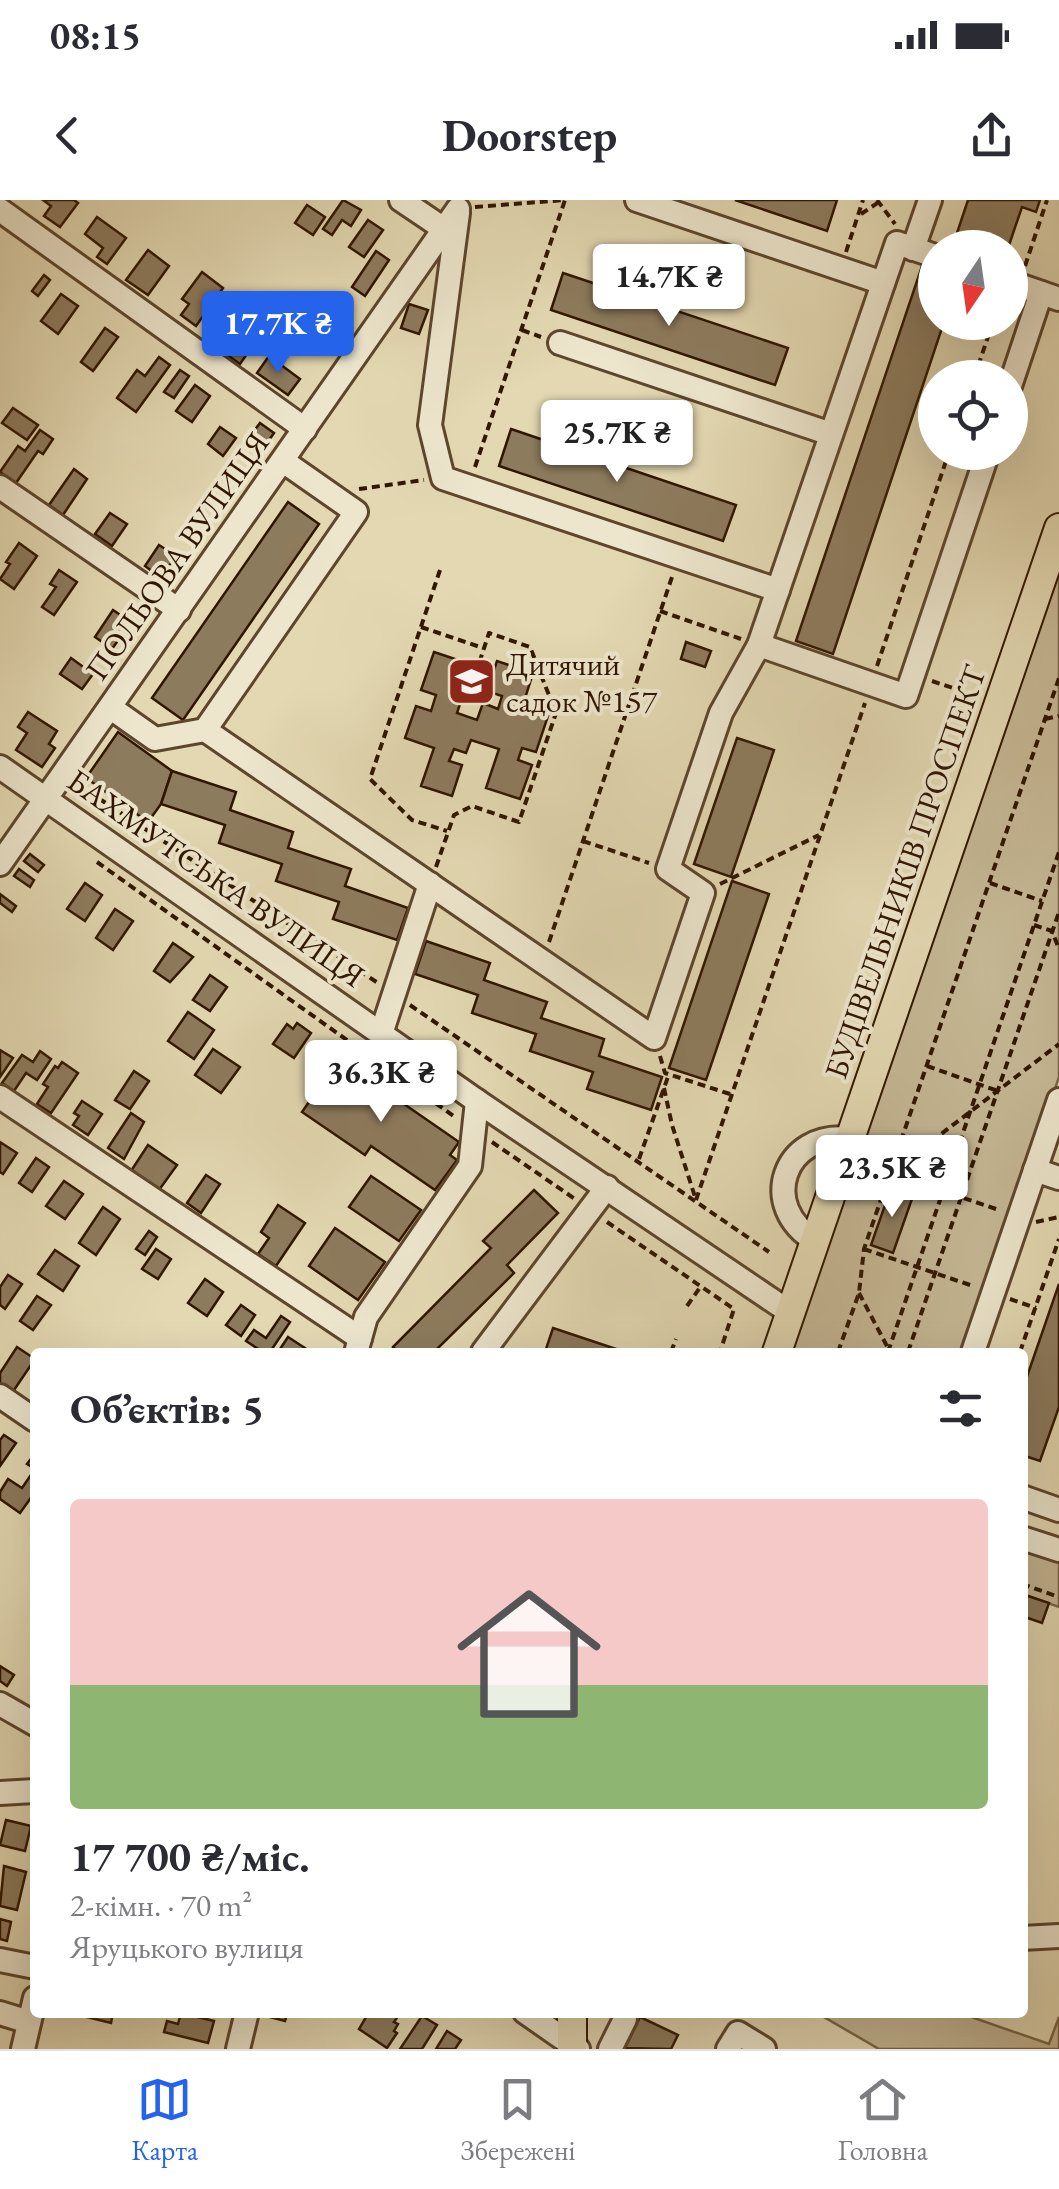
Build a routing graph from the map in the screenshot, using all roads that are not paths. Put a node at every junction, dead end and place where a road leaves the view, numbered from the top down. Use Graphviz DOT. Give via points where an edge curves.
graph roads {
  1 [pos="402,200"];
  2 [pos="637,200"];
  3 [pos="930,200"];
  4 [pos="459,204"];
  5 [pos="0,210"];
  6 [pos="444,229"];
  7 [pos="927,230"];
  8 [pos="918,250"];
  9 [pos="883,283"];
  10 [pos="1032,290"];
  11 [pos="560,343"];
  12 [pos="1016,360"];
  13 [pos="305,429"];
  14 [pos="831,434"];
  15 [pos="283,461"];
  16 [pos="982,470"];
  17 [pos="0,487"];
  18 [pos="1059,528"];
  19 [pos="778,590"];
  20 [pos="179,610"];
  21 [pos="759,646"];
  22 [pos="111,708"];
  23 [pos="204,730"];
  24 [pos="0,767"];
  25 [pos="48,799"];
  26 [pos="0,864"];
  27 [pos="430,884"];
  28 [pos="381,1034"];
  29 [pos="0,1097"];
  30 [pos="1059,1100"];
  31 [pos="477,1101"];
  32 [pos="850,1139"];
  33 [pos="1035,1170"];
  34 [pos="1059,1178"];
  35 [pos="607,1187"];
  36 [pos="816,1241"];
  37 [pos="791,1313"];
  38 [pos="358,1345"];
  39 [pos="487,1348"];
  40 [pos="779,1348"];
  41 [pos="974,1348"];
  42 [pos="0,1396"];
  43 [pos="30,1417"];
  44 [pos="1028,1499"];
  45 [pos="1057,1502"];
  46 [pos="1028,1540"];
  47 [pos="1059,1550"];
  48 [pos="0,1704"];
  49 [pos="30,1721"];
  50 [pos="30,1791"];
  51 [pos="0,1793"];
  52 [pos="1059,1936"];
  53 [pos="1028,1938"];
  54 [pos="0,1960"];
  55 [pos="30,1966"];
  56 [pos="0,2014"];
  57 [pos="30,2018"];
  58 [pos="246,2018"];
  59 [pos="533,2018"];
  60 [pos="572,2018"];
  61 [pos="625,2019"];
  62 [pos="29,2022"];
  63 [pos="574,2048"];
  64 [pos="22,2049"];
  65 [pos="238,2049"];
  66 [pos="610,2049"];
  67 [pos="728,2049"];
  68 [pos="764,2049"];
  1 -- 6 [label="street"];
  2 -- 9 [label="street"];
  3 -- 7 [label="street"];
  4 -- 6 [label="street, ПОЛЬОВА ВУЛИЦЯ"];
  4 -- 19 [label="street" via="430,425 444,478"];
  5 -- 13 [label="street"];
  6 -- 13 [label="street, ПОЛЬОВА ВУЛИЦЯ"];
  8 -- 9 [label="street" via="897,243"];
  9 -- 14 [label="street"];
  10 -- 12 [label="street"];
  11 -- 14 [label="street"];
  13 -- 15 [label="street, ПОЛЬОВА ВУЛИЦЯ"];
  14 -- 19 [label="street"];
  15 -- 20 [label="street, ПОЛЬОВА ВУЛИЦЯ"];
  15 -- 23 [label="street" via="356,512"];
  16 -- 21 [label="street" via="906,696"];
  17 -- 20 [label="street"];
  18 -- 32 [label="main road, БУДІВЕЛЬНИКІВ ПРОСПЕКТ"];
  19 -- 21 [label="street"];
  20 -- 22 [label="street, ПОЛЬОВА ВУЛИЦЯ"];
  21 -- 27 [label="street" via="720,713 668,869 703,893 654,1038"];
  22 -- 23 [label="street" via="156,739"];
  22 -- 25 [label="street, ПОЛЬОВА ВУЛИЦЯ"];
  23 -- 27 [label="street"];
  24 -- 25 [label="street, БАХМУТСЬКА ВУЛИЦЯ"];
  25 -- 26 [label="street, ПОЛЬОВА ВУЛИЦЯ"];
  25 -- 28 [label="street, БАХМУТСЬКА ВУЛИЦЯ"];
  27 -- 28 [label="street"];
  28 -- 31 [label="street, БАХМУТСЬКА ВУЛИЦЯ"];
  29 -- 38 [label="street"];
  30 -- 33 [label="street"];
  31 -- 35 [label="street, БАХМУТСЬКА ВУЛИЦЯ"];
  31 -- 38 [label="street" via="470,1166 366,1317"];
  32 -- 36 [label="main road, БУДІВЕЛЬНИКІВ ПРОСПЕКТ"];
  32 -- 36 [label="street" via="811,1144 786,1174 787,1213"];
  33 -- 34 [label="street"];
  33 -- 41 [label="street"];
  35 -- 37 [label="street, БАХМУТСЬКА ВУЛИЦЯ"];
  35 -- 39 [label="street"];
  36 -- 37 [label="main road, БУДІВЕЛЬНИКІВ ПРОСПЕКТ"];
  37 -- 40 [label="main road, БУДІВЕЛЬНИКІВ ПРОСПЕКТ"];
  42 -- 43 [label="street"];
  44 -- 45 [label="street"];
  46 -- 47 [label="street"];
  48 -- 49 [label="street"];
  50 -- 51 [label="street"];
  52 -- 53 [label="street"];
  54 -- 55 [label="street"];
  56 -- 62 [label="street"];
  57 -- 62 [label="street"];
  58 -- 65 [label="street"];
  59 -- 63 [label="street"];
  60 -- 63 [label="main road"];
  61 -- 66 [label="street"];
  62 -- 64 [label="street"];
  67 -- 68 [label="street" via="738,2032"];
}
